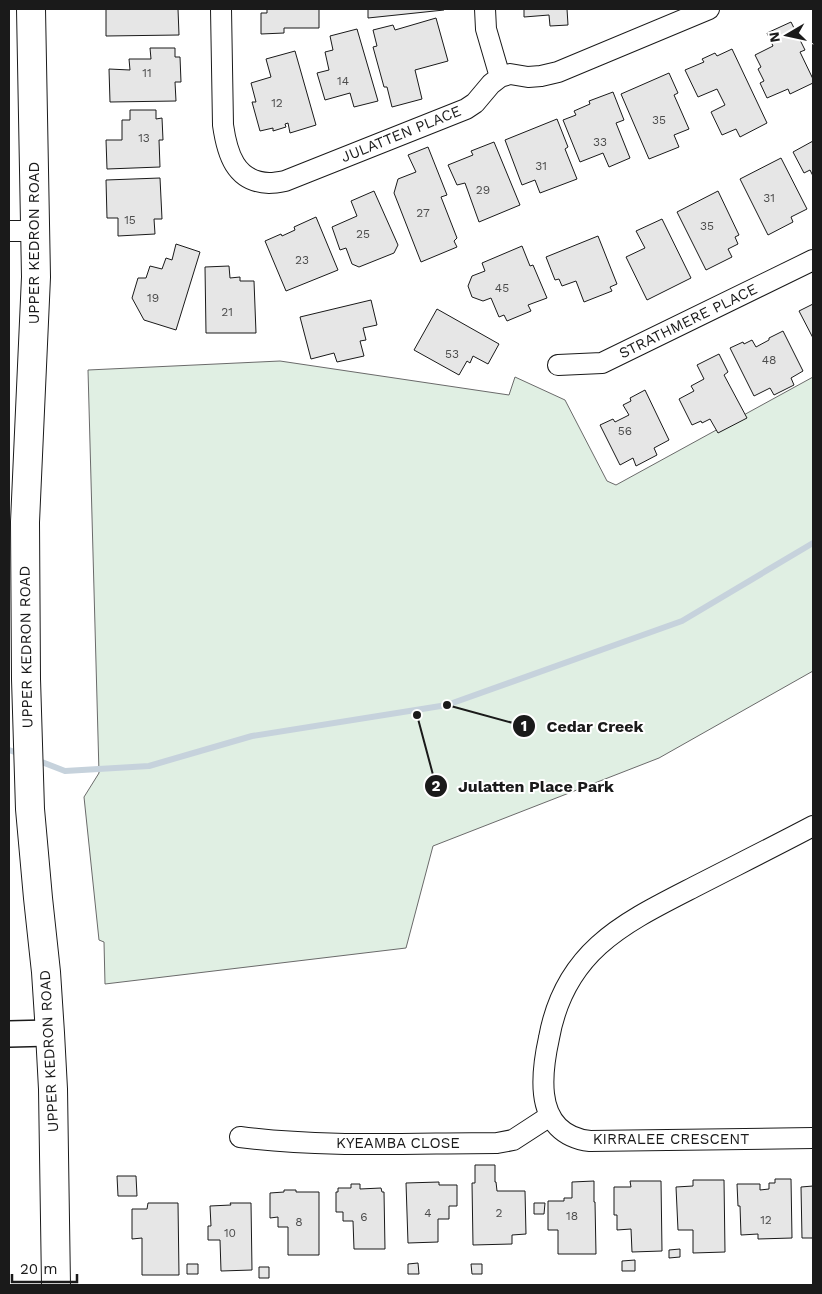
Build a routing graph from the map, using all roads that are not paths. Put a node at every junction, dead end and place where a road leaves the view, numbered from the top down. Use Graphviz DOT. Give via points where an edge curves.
graph roads {
  1 [pos="31,9"];
  2 [pos="221,9"];
  3 [pos="485,9"];
  4 [pos="710,9"];
  5 [pos="500,76"];
  6 [pos="22,231"];
  7 [pos="813,260"];
  8 [pos="558,365"];
  9 [pos="813,826"];
  10 [pos="50,1033"];
  11 [pos="9,1034"];
  12 [pos="550,1116"];
  13 [pos="240,1137"];
  14 [pos="813,1138"];
  15 [pos="56,1285"];
  1 -- 6 [label="main road, UPPER KEDRON ROAD"];
  2 -- 5 [label="street, JULATTEN PLACE" via="222,125 236,166 256,181 285,181 466,109"];
  3 -- 5 [label="street" via="486,29"];
  4 -- 5 [label="street" via="558,72 528,77"];
  6 -- 10 [label="main road, UPPER KEDRON ROAD" via="36,277 25,522 26,679 30,809"];
  7 -- 8 [label="street, STRATHMERE PLACE" via="602,363"];
  9 -- 12 [label="street" via="653,908 621,927 592,951 567,986 551,1023 544,1083"];
  10 -- 11 [label="street"];
  10 -- 15 [label="main road, UPPER KEDRON ROAD"];
  12 -- 13 [label="street, KYEAMBA CLOSE" via="513,1140 502,1143 284,1142"];
  12 -- 14 [label="street, KIRRALEE CRESCENT" via="567,1133 590,1141"];
}
